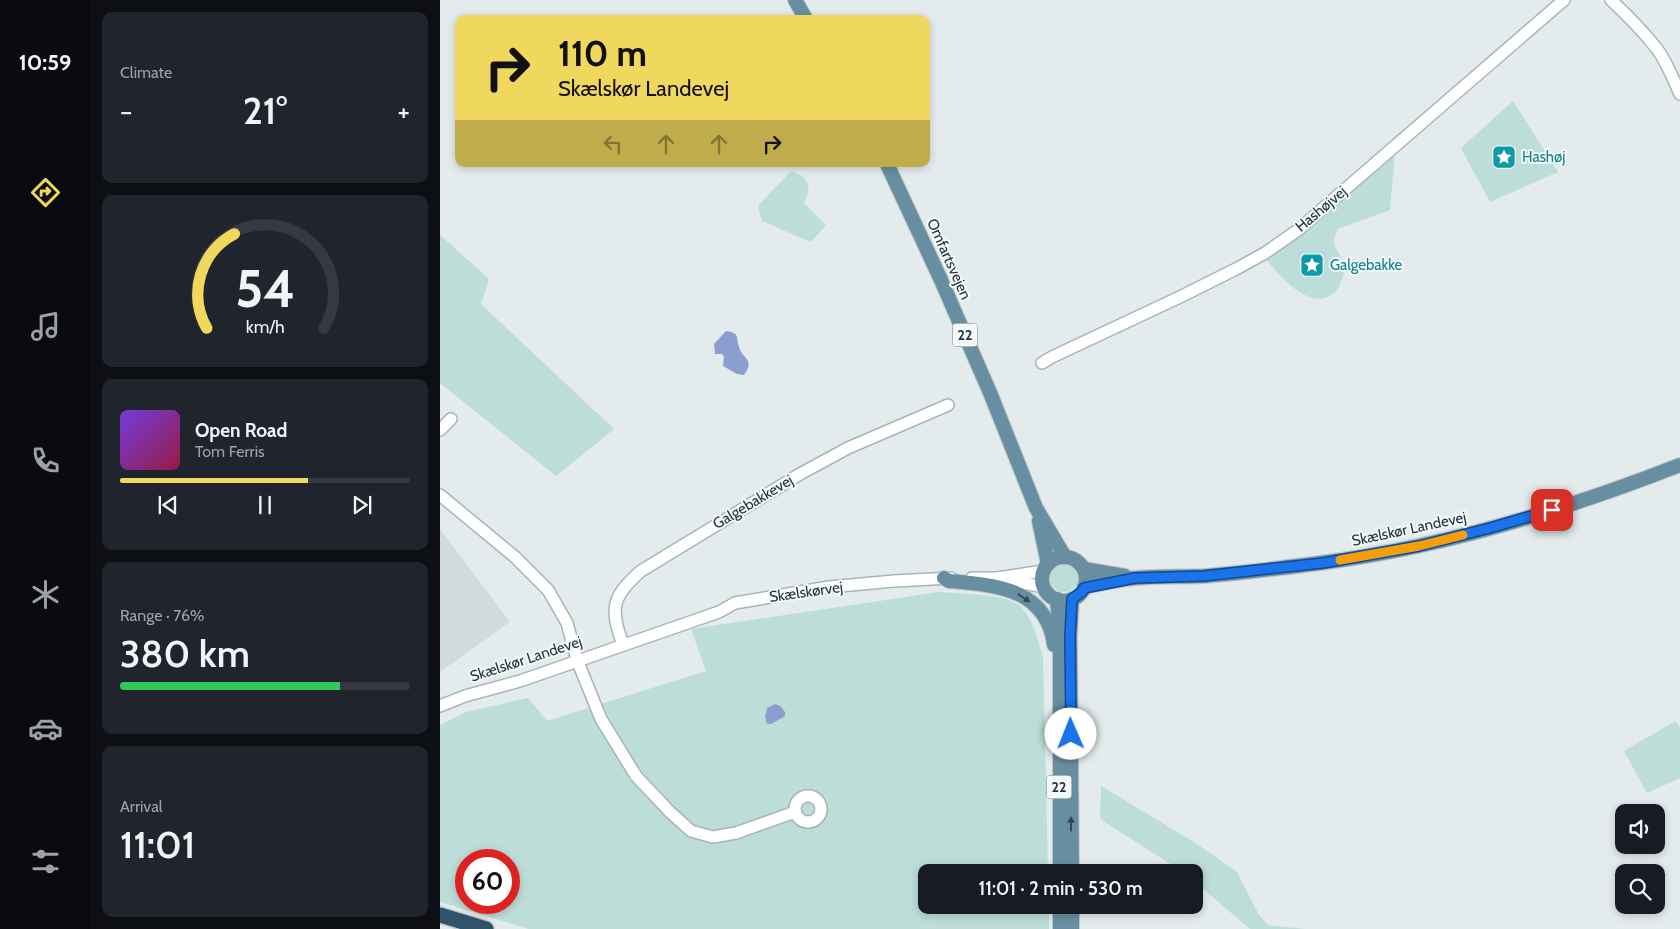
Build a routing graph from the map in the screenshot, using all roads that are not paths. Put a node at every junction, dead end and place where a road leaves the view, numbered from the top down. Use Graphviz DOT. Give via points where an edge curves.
graph roads {
  1 [pos="795,0"];
  2 [pos="1564,0"];
  3 [pos="1611,0"];
  4 [pos="804,15"];
  5 [pos="1680,94"];
  6 [pos="887,167"];
  7 [pos="1042,363"];
  8 [pos="948,405"];
  9 [pos="451,419"];
  10 [pos="440,430"];
  11 [pos="1680,465"];
  12 [pos="440,495"];
  13 [pos="1036,508"];
  14 [pos="1065,557"];
  15 [pos="1046,567"];
  16 [pos="1084,569"];
  17 [pos="944,578"];
  18 [pos="997,578"];
  19 [pos="1135,578"];
  20 [pos="1044,587"];
  21 [pos="1084,588"];
  22 [pos="1057,599"];
  23 [pos="1072,599"];
  24 [pos="623,645"];
  25 [pos="577,660"];
  26 [pos="1059,702"];
  27 [pos="440,706"];
  28 [pos="795,812"];
  29 [pos="1060,864"];
  30 [pos="1072,864"];
  31 [pos="1060,914"];
  32 [pos="1072,914"];
  33 [pos="440,915"];
  34 [pos="440,924"];
  35 [pos="457,929"];
  36 [pos="486,929"];
  37 [pos="1060,929"];
  38 [pos="1072,929"];
  1 -- 4 [label="main road"];
  2 -- 7 [label="street, Hashøjvej" via="1298,230 1265,253"];
  3 -- 5 [label="street" via="1658,50"];
  6 -- 13 [label="main road, Omfartsvejen / 22" via="945,289"];
  8 -- 24 [label="street, Galgebakkevej" via="848,448 641,571 626,584 614,613"];
  9 -- 10 [label="street"];
  11 -- 19 [label="main road, Skælskør Landevej" via="1568,506 1419,546 1264,570"];
  12 -- 25 [label="street" via="515,557 548,590 567,623"];
  13 -- 14 [label="main road, Omfartsvejen / 22"];
  13 -- 15 [label="main road, Omfartsvejen / 22"];
  14 -- 15 [label="main road" via="1059,557"];
  14 -- 16 [label="main road, 22" via="1076,560"];
  15 -- 18 [label="street, Skælskørvej"];
  15 -- 20 [label="main road, 22"];
  16 -- 19 [label="main road, Skælskør Landevej"];
  16 -- 21 [label="main road"];
  17 -- 18 [label="street, Skælskørvej"];
  17 -- 24 [label="street, Skælskørvej" via="829,587 734,603 719,612"];
  17 -- 26 [label="main road, one-way" via="1007,588 1022,595 1039,610 1052,633"];
  18 -- 20 [label="street, Skælskørvej"];
  19 -- 21 [label="main road, Skælskør Landevej"];
  20 -- 22 [label="main road"];
  21 -- 23 [label="main road"];
  22 -- 23 [label="main road"];
  22 -- 26 [label="main road, 22"];
  30 -- 23 [label="main road, 22, one-way"];
  24 -- 25 [label="street, Skælskør Landevej"];
  25 -- 27 [label="street, Skælskør Landevej"];
  25 -- 28 [label="street" via="601,719 636,776 691,831 714,837 736,834"];
  26 -- 29 [label="main road, 22"];
  31 -- 37 [label="main road"];
  32 -- 38 [label="main road"];
  33 -- 36 [label="highway"];
  34 -- 35 [label="highway"];
}
